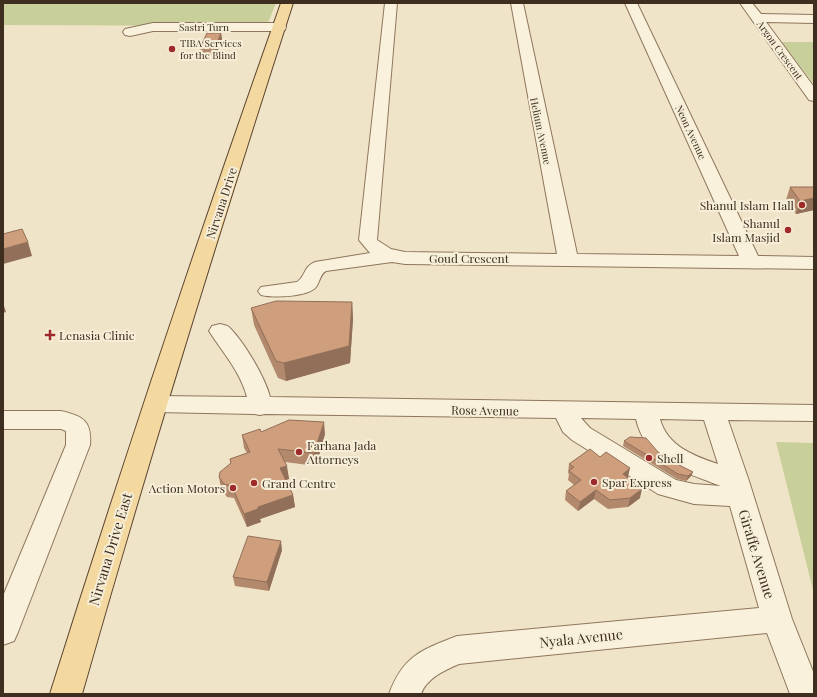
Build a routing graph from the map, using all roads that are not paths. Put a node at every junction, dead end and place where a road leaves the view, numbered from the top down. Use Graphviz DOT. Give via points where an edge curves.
graph roads {
  1 [pos="287,3"];
  2 [pos="391,3"];
  3 [pos="517,3"];
  4 [pos="631,3"];
  5 [pos="746,3"];
  6 [pos="757,18"];
  7 [pos="814,19"];
  8 [pos="280,27"];
  9 [pos="130,32"];
  10 [pos="814,97"];
  11 [pos="392,256"];
  12 [pos="568,259"];
  13 [pos="751,262"];
  14 [pos="814,263"];
  15 [pos="268,291"];
  16 [pos="220,331"];
  17 [pos="156,404"];
  18 [pos="260,407"];
  19 [pos="565,410"];
  20 [pos="646,411"];
  21 [pos="713,412"];
  22 [pos="814,413"];
  23 [pos="3,420"];
  24 [pos="738,488"];
  25 [pos="777,619"];
  26 [pos="3,632"];
  27 [pos="66,694"];
  28 [pos="405,694"];
  29 [pos="806,694"];
  1 -- 8 [label="main road, Nirvana Drive"];
  2 -- 11 [label="street, Goud Crescent" via="368,240 372,248"];
  3 -- 12 [label="street, Helium Avenue"];
  4 -- 13 [label="street, Neon Avenue"];
  5 -- 6 [label="street, Argon Crescent"];
  6 -- 7 [label="street"];
  6 -- 10 [label="street, Argon Crescent"];
  8 -- 9 [label="street, Sastri Turn" via="152,27"];
  8 -- 17 [label="main road, Nirvana Drive" via="221,198"];
  11 -- 12 [label="street, Goud Crescent"];
  11 -- 15 [label="street" via="322,266 315,269 308,284 302,288"];
  12 -- 13 [label="street, Goud Crescent"];
  13 -- 14 [label="street, Goud Crescent"];
  16 -- 18 [label="street" via="253,378"];
  17 -- 18 [label="street, Rose Avenue"];
  17 -- 27 [label="main road, Nirvana Drive East"];
  18 -- 19 [label="street, Rose Avenue"];
  19 -- 20 [label="street, Rose Avenue"];
  19 -- 24 [label="street" via="572,426 581,434 667,487 692,495"];
  20 -- 21 [label="street, Rose Avenue"];
  20 -- 24 [label="street" via="654,437 661,445 687,463"];
  21 -- 22 [label="street, Rose Avenue"];
  21 -- 24 [label="street, Giraffe Avenue"];
  23 -- 26 [label="street" via="61,420 77,427 79,435 78,445"];
  24 -- 25 [label="street, Giraffe Avenue"];
  25 -- 28 [label="street, Nyala Avenue" via="456,650 433,659 416,673"];
  25 -- 29 [label="street, Giraffe Avenue"];
}
